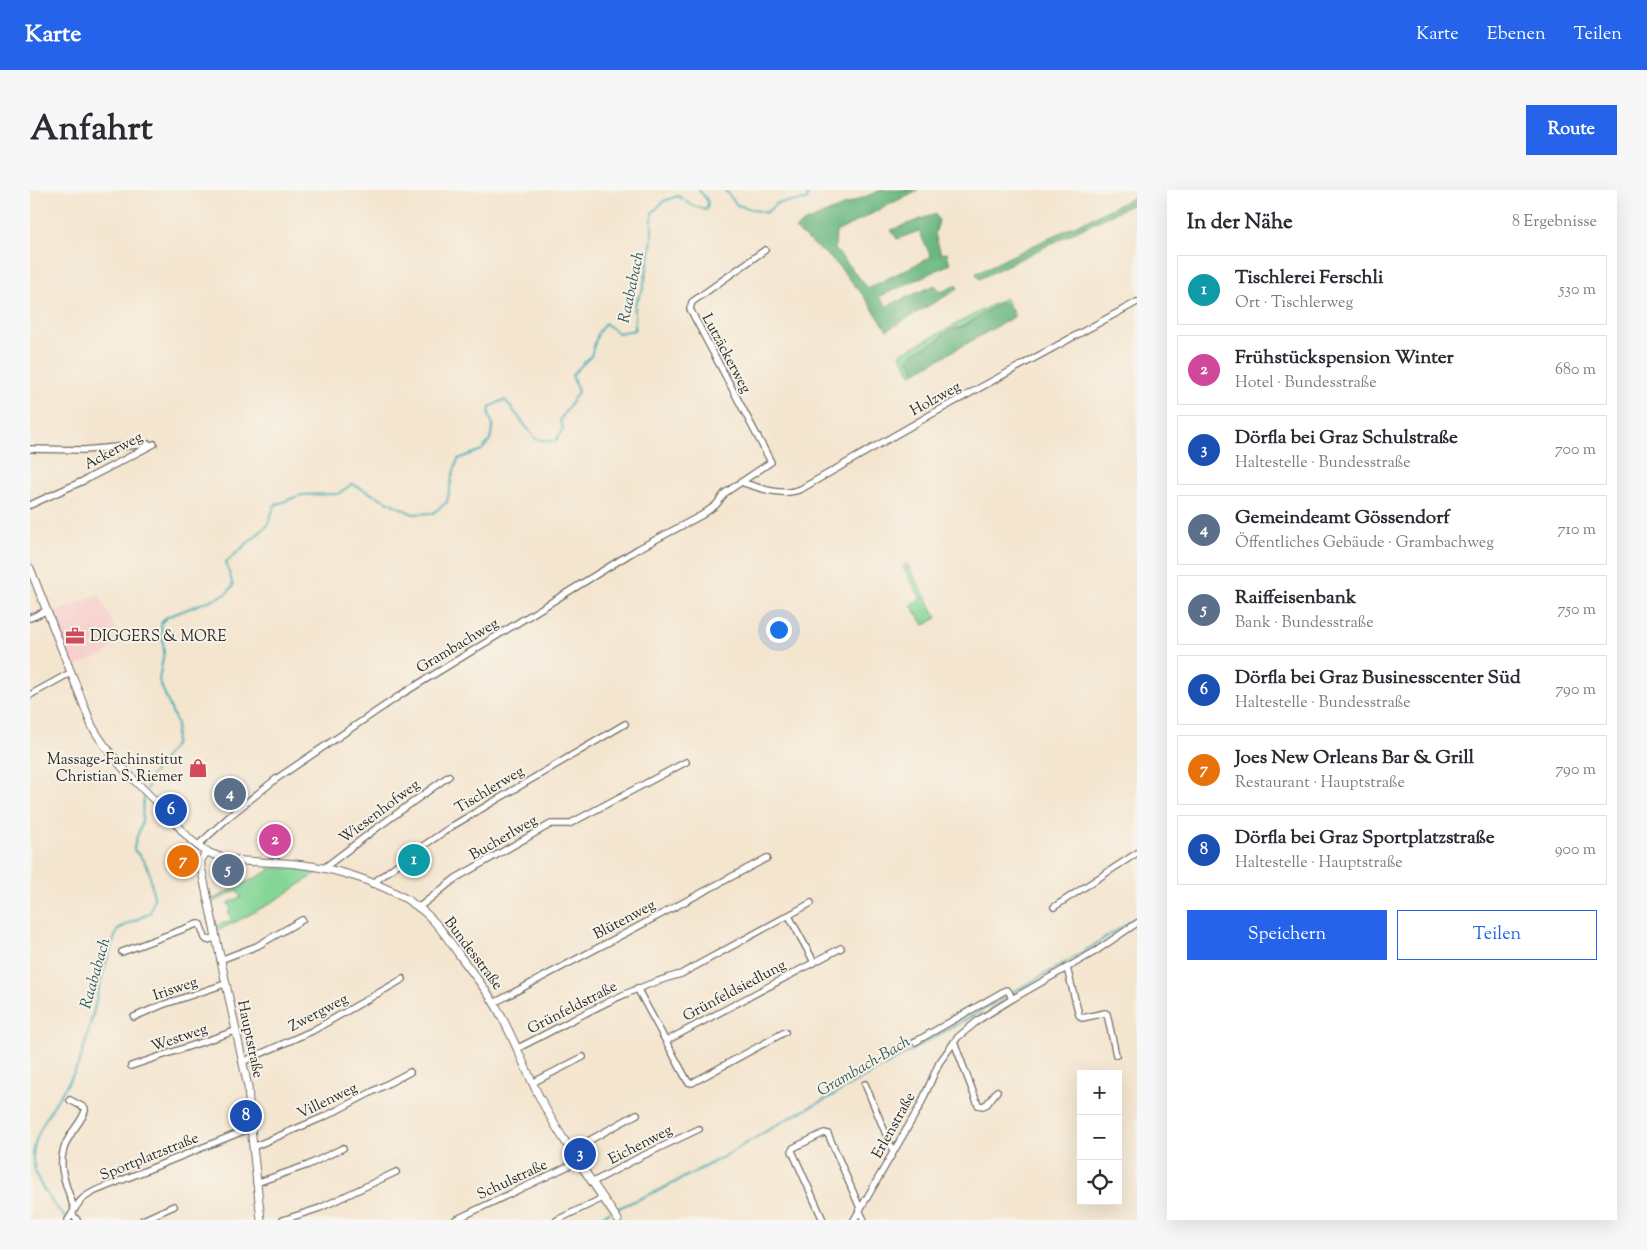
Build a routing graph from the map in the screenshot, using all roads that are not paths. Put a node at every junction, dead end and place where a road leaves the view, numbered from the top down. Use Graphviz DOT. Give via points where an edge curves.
graph roads {
  1 [pos="765,250"];
  2 [pos="1137,302"];
  3 [pos="30,449"];
  4 [pos="741,482"];
  5 [pos="30,505"];
  6 [pos="30,568"];
  7 [pos="46,611"];
  8 [pos="30,618"];
  9 [pos="70,673"];
  10 [pos="30,695"];
  11 [pos="625,724"];
  12 [pos="686,762"];
  13 [pos="449,776"];
  14 [pos="196,846"];
  15 [pos="207,851"];
  16 [pos="1137,853"];
  17 [pos="767,858"];
  18 [pos="324,868"];
  19 [pos="372,884"];
  20 [pos="811,903"];
  21 [pos="1054,907"];
  22 [pos="418,908"];
  23 [pos="789,916"];
  24 [pos="302,920"];
  25 [pos="1137,923"];
  26 [pos="215,938"];
  27 [pos="841,948"];
  28 [pos="122,952"];
  29 [pos="220,960"];
  30 [pos="814,962"];
  31 [pos="1067,968"];
  32 [pos="403,979"];
  33 [pos="225,984"];
  34 [pos="637,988"];
  35 [pos="1011,995"];
  36 [pos="494,1003"];
  37 [pos="134,1017"];
  38 [pos="235,1031"];
  39 [pos="785,1032"];
  40 [pos="666,1041"];
  41 [pos="915,1042"];
  42 [pos="954,1042"];
  43 [pos="518,1048"];
  44 [pos="1116,1055"];
  45 [pos="583,1057"];
  46 [pos="242,1062"];
  47 [pos="131,1066"];
  48 [pos="410,1072"];
  49 [pos="532,1083"];
  50 [pos="865,1084"];
  51 [pos="997,1091"];
  52 [pos="70,1100"];
  53 [pos="637,1114"];
  54 [pos="251,1128"];
  55 [pos="699,1128"];
  56 [pos="253,1147"];
  57 [pos="343,1148"];
  58 [pos="572,1150"];
  59 [pos="893,1151"];
  60 [pos="579,1161"];
  61 [pos="396,1172"];
  62 [pos="593,1182"];
  63 [pos="256,1183"];
  64 [pos="603,1198"];
  65 [pos="174,1206"];
  66 [pos="860,1209"];
  67 [pos="71,1215"];
  68 [pos="616,1218"];
  69 [pos="77,1220"];
  70 [pos="143,1220"];
  71 [pos="261,1220"];
  72 [pos="283,1220"];
  73 [pos="456,1220"];
  74 [pos="557,1220"];
  75 [pos="823,1220"];
  76 [pos="854,1220"];
  77 [pos="864,1220"];
  1 -- 4 [label="street, Lutzäckerweg" via="692,302 690,309 771,462"];
  2 -- 4 [label="street, Holzweg" via="801,490 786,493"];
  3 -- 5 [label="street, Ackerweg" via="84,450 154,444"];
  4 -- 14 [label="street, Grambachweg" via="702,515 638,549 402,694 276,779"];
  6 -- 7 [label="main road, Bundesstraße"];
  7 -- 8 [label="street"];
  7 -- 9 [label="main road, Bundesstraße"];
  9 -- 10 [label="street"];
  9 -- 14 [label="main road, Bundesstraße" via="100,741"];
  11 -- 19 [label="street, Tischlerweg" via="454,825"];
  12 -- 22 [label="street, Bucherlweg" via="569,824 551,824 456,878"];
  13 -- 18 [label="street, Wiesenhofweg"];
  14 -- 15 [label="main road, Bundesstraße"];
  15 -- 18 [label="main road, Bundesstraße" via="250,862"];
  15 -- 26 [label="main road, Hauptstraße" via="200,866"];
  16 -- 21 [label="street"];
  17 -- 36 [label="street, Blütenweg"];
  18 -- 19 [label="main road, Bundesstraße"];
  19 -- 22 [label="main road, Bundesstraße" via="397,894"];
  20 -- 23 [label="street, Grünfeldstraße"];
  22 -- 36 [label="main road, Bundesstraße" via="438,926"];
  23 -- 30 [label="street"];
  23 -- 34 [label="street, Grünfeldstraße" via="681,974"];
  24 -- 29 [label="street" via="257,946"];
  25 -- 31 [label="street, Erlenstraße"];
  26 -- 28 [label="street" via="206,940 200,924 197,924"];
  26 -- 29 [label="main road, Hauptstraße"];
  27 -- 30 [label="street, Grünfeldsiedlung"];
  29 -- 33 [label="main road, Hauptstraße"];
  30 -- 40 [label="street, Grünfeldsiedlung"];
  31 -- 35 [label="street, Erlenstraße"];
  31 -- 44 [label="street" via="1079,1015 1082,1018 1107,1014"];
  32 -- 46 [label="street, Zwergweg" via="312,1031"];
  33 -- 37 [label="street, Irisweg"];
  33 -- 38 [label="main road, Hauptstraße"];
  34 -- 40 [label="street"];
  34 -- 43 [label="street, Grünfeldstraße"];
  35 -- 41 [label="street, Erlenstraße" via="1006,990"];
  35 -- 42 [label="street, Erlenstraße"];
  36 -- 43 [label="main road, Bundesstraße"];
  38 -- 46 [label="main road, Hauptstraße"];
  38 -- 47 [label="street, Westweg"];
  39 -- 40 [label="street" via="692,1083 686,1079"];
  42 -- 51 [label="street" via="978,1105 987,1104"];
  42 -- 59 [label="street, Erlenstraße" via="939,1063 920,1106"];
  43 -- 49 [label="main road, Bundesstraße"];
  45 -- 49 [label="street"];
  46 -- 54 [label="main road, Hauptstraße" via="248,1087"];
  48 -- 56 [label="street, Villenweg" via="326,1116"];
  49 -- 58 [label="main road, Bundesstraße"];
  50 -- 59 [label="street"];
  52 -- 67 [label="street" via="86,1111 66,1143 61,1158"];
  53 -- 58 [label="street"];
  54 -- 56 [label="main road, Hauptstraße"];
  54 -- 67 [label="street, Sportplatzstraße" via="95,1191 82,1198"];
  55 -- 62 [label="street, Eichenweg"];
  56 -- 63 [label="main road, Hauptstraße"];
  57 -- 63 [label="street" via="308,1165"];
  58 -- 60 [label="main road, Bundesstraße"];
  59 -- 66 [label="street, Erlenstraße"];
  60 -- 62 [label="main road, Bundesstraße"];
  60 -- 73 [label="street, Schulstraße"];
  61 -- 72 [label="street" via="320,1208"];
  62 -- 64 [label="main road, Bundesstraße"];
  63 -- 71 [label="main road, Hauptstraße"];
  64 -- 68 [label="main road, Bundesstraße"];
  64 -- 74 [label="street"];
  65 -- 70 [label="street"];
  66 -- 75 [label="street" via="828,1134 824,1134 792,1151"];
  66 -- 76 [label="street, Erlenstraße"];
  66 -- 77 [label="street"];
  67 -- 69 [label="street"];
}
